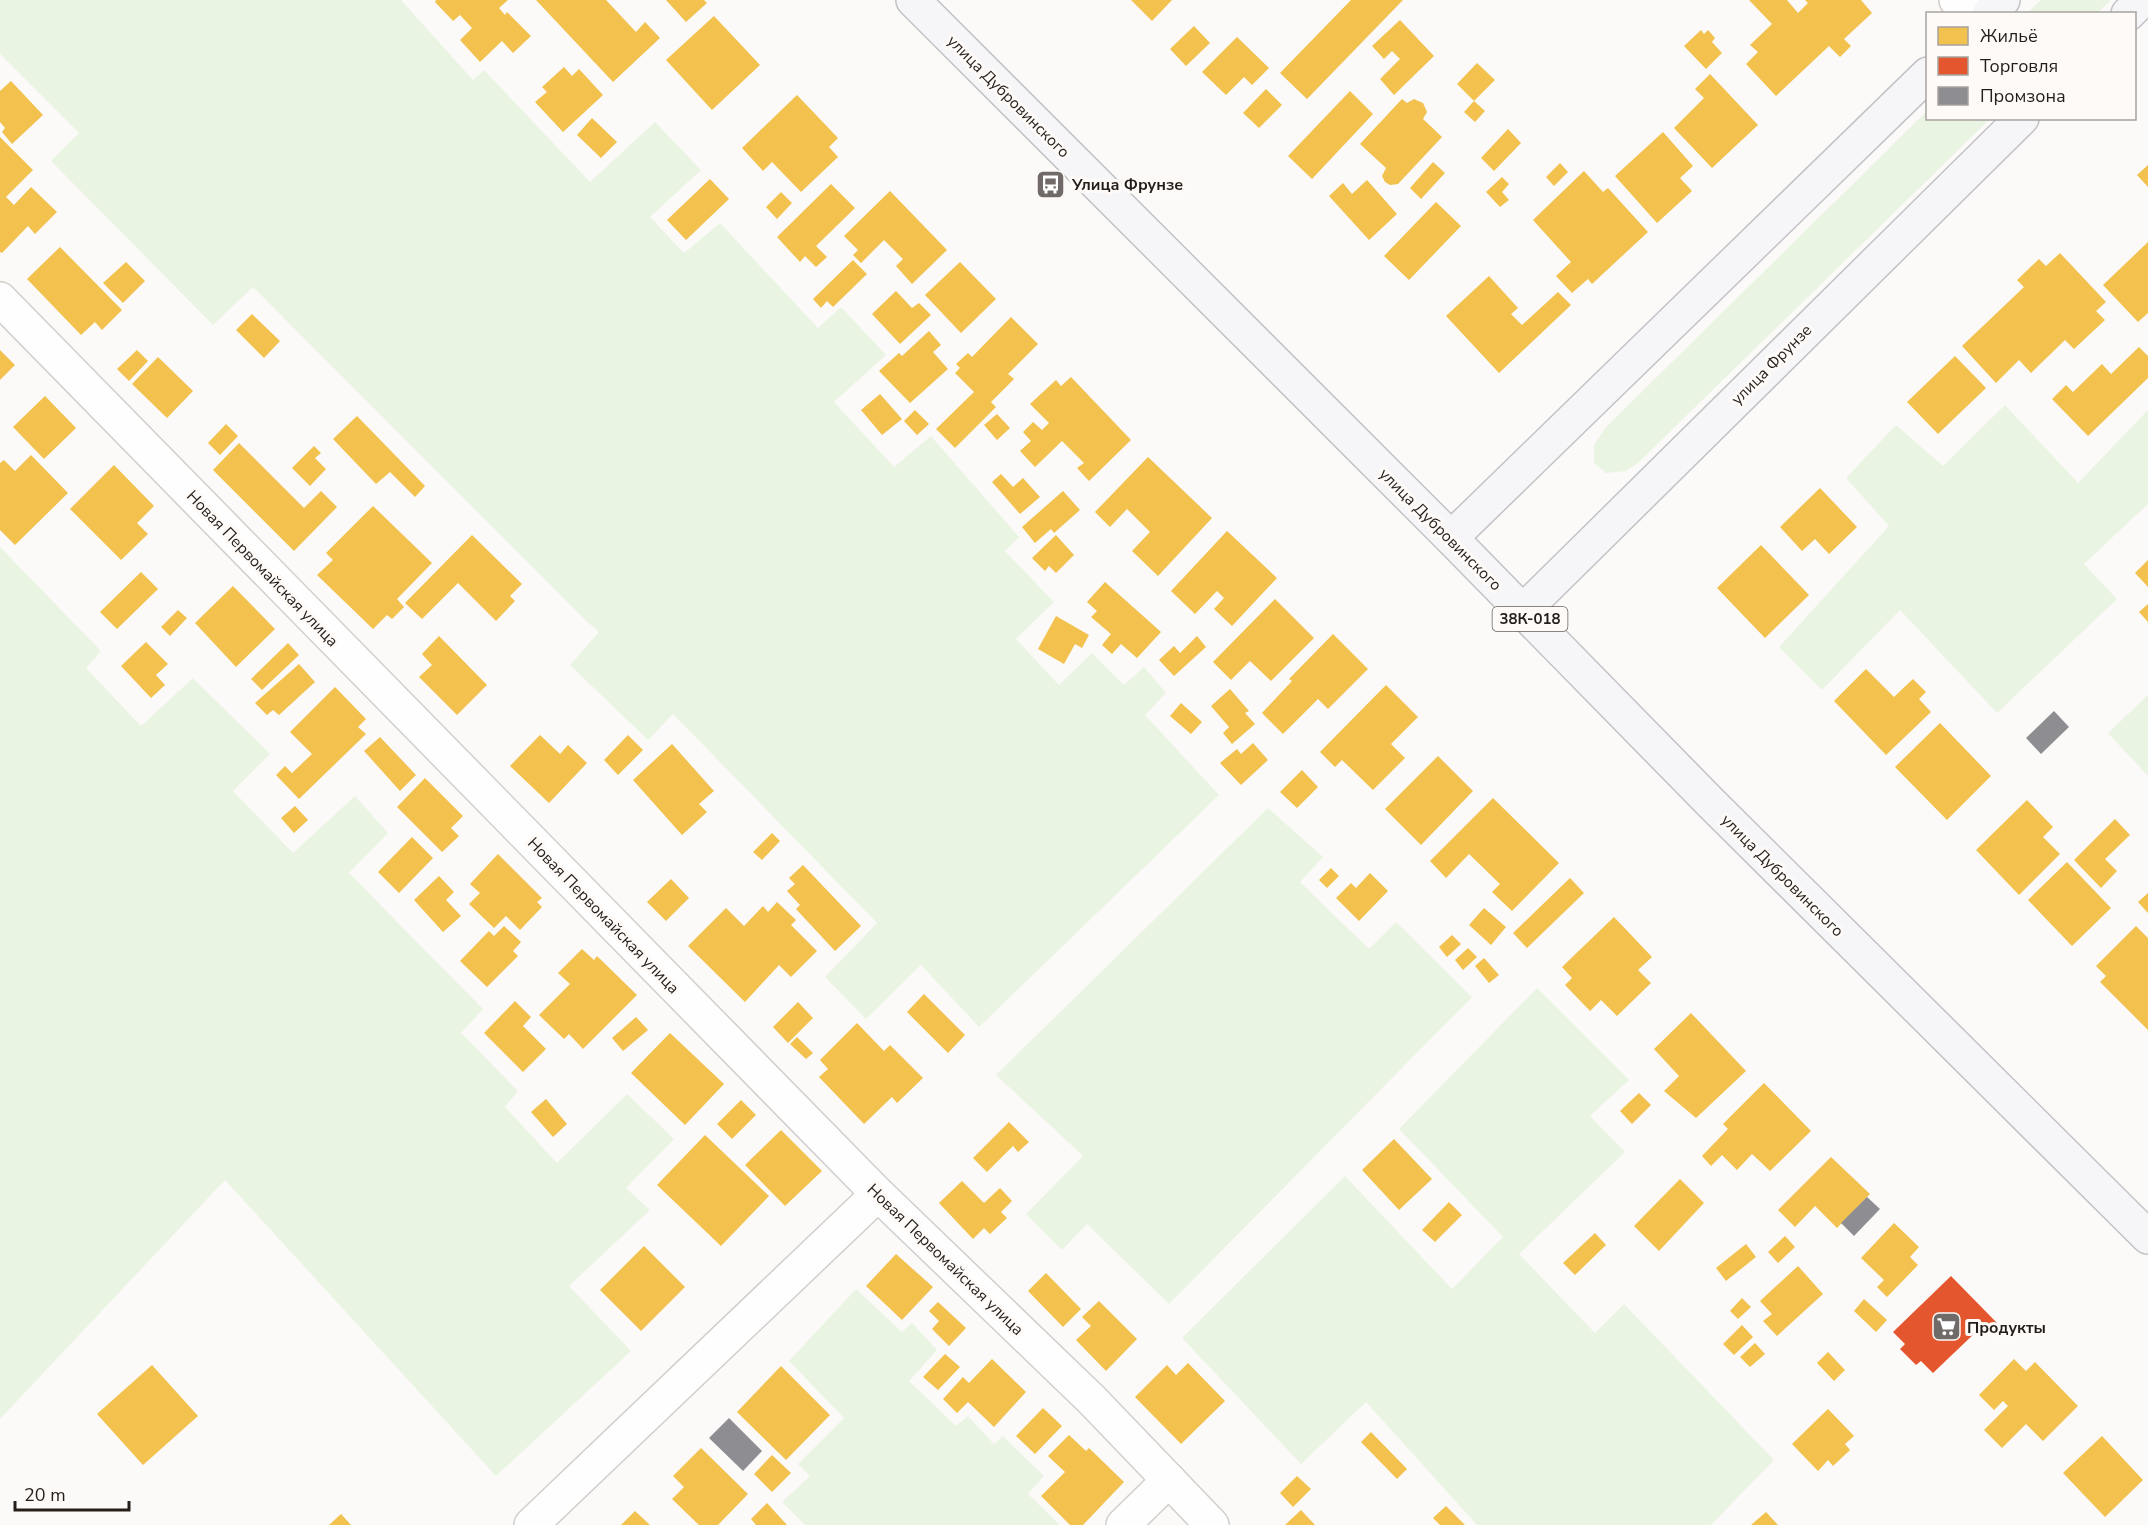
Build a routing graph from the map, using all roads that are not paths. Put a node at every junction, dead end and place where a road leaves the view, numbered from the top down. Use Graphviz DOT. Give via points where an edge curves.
graph roads {
  1 [pos="913,0"];
  2 [pos="1956,0"];
  3 [pos="2003,0"];
  4 [pos="2142,0"];
  5 [pos="1968,12"];
  6 [pos="1991,12"];
  7 [pos="2130,12"];
  8 [pos="1926,76"];
  9 [pos="2020,120"];
  10 [pos="0,300"];
  11 [pos="1451,538"];
  12 [pos="1522,612"];
  13 [pos="878,1194"];
  14 [pos="2148,1237"];
  15 [pos="1169,1480"];
  16 [pos="531,1525"];
  17 [pos="1123,1525"];
  18 [pos="1212,1525"];
  1 -- 11 [label="main road, улица Дубровинского / 38К-018"];
  2 -- 5 [label="street"];
  3 -- 6 [label="main road"];
  4 -- 7 [label="main road"];
  8 -- 11 [label="main road"];
  9 -- 12 [label="main road, улица Фрунзе"];
  10 -- 13 [label="street, Новая Первомайская улица"];
  11 -- 12 [label="main road, улица Дубровинского / 38К-018"];
  12 -- 14 [label="main road, улица Дубровинского / 38К-018"];
  13 -- 15 [label="street, Новая Первомайская улица" via="1092,1400"];
  13 -- 16 [label="street"];
  15 -- 17 [label="street"];
  15 -- 18 [label="street, Новая Первомайская улица"];
}
